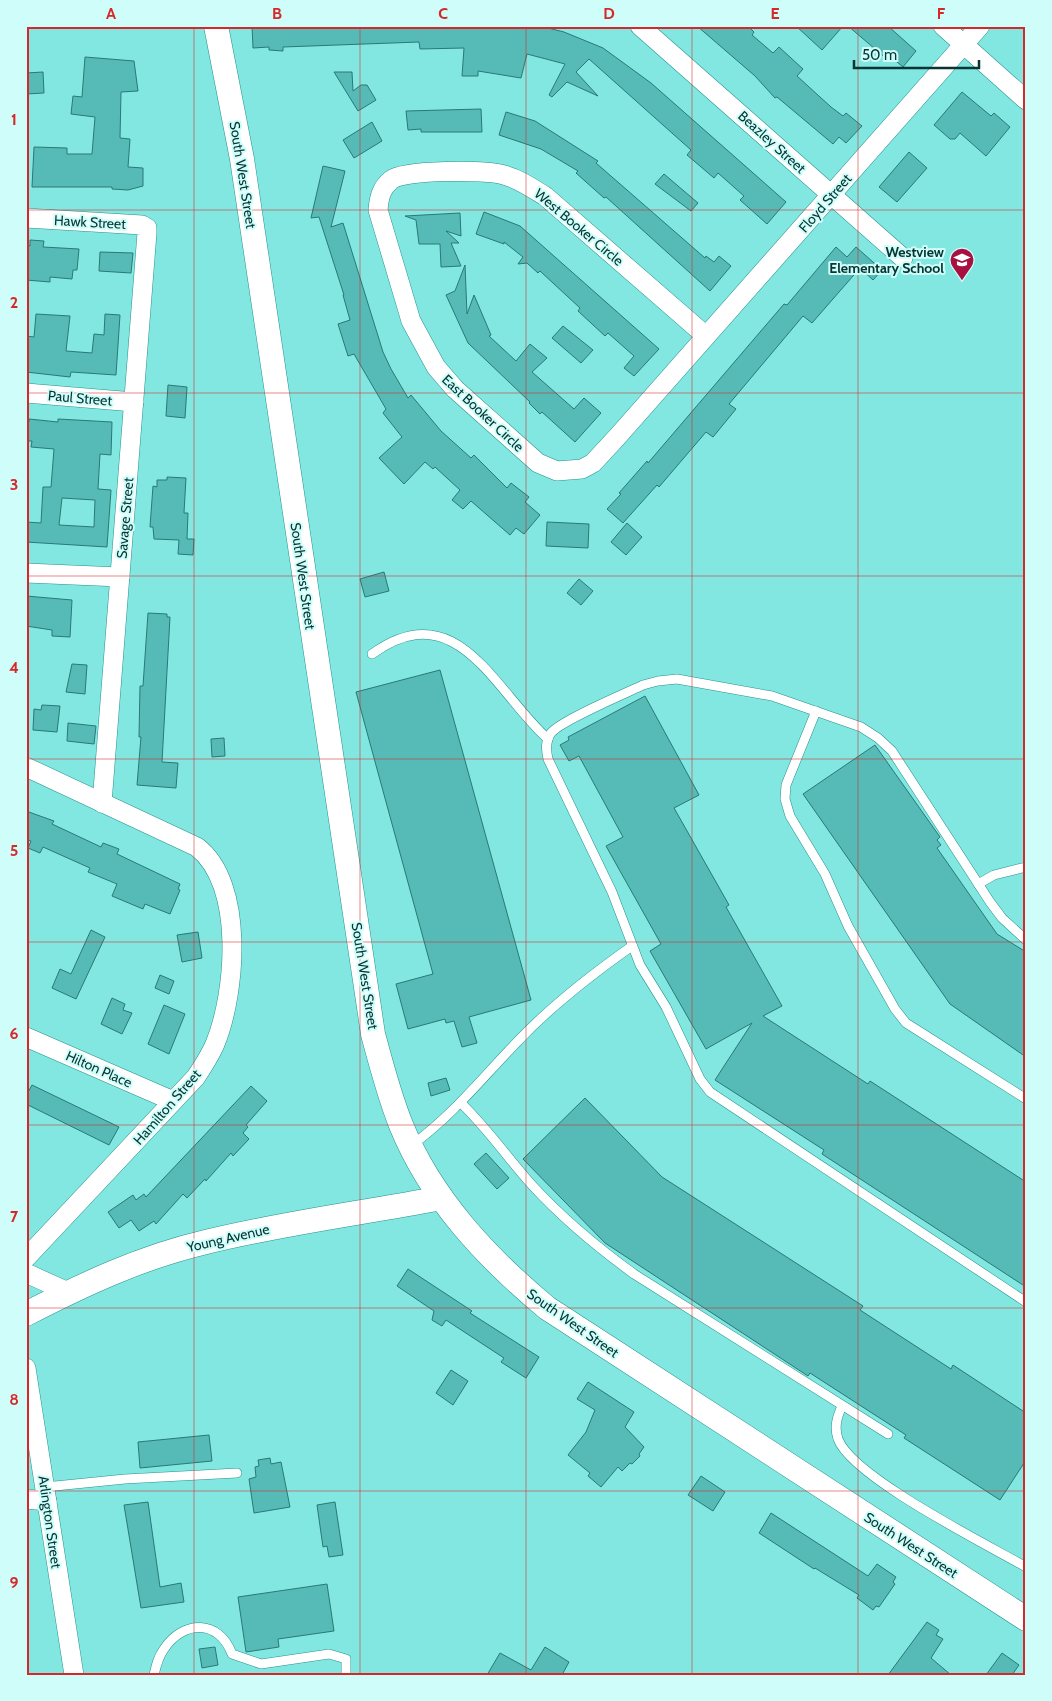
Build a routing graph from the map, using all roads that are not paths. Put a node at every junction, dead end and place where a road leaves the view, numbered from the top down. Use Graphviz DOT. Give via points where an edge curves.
graph roads {
  1 [pos="216,26"];
  2 [pos="640,26"];
  3 [pos="943,26"];
  4 [pos="980,26"];
  5 [pos="963,45"];
  6 [pos="1026,100"];
  7 [pos="831,195"];
  8 [pos="380,196"];
  9 [pos="26,218"];
  10 [pos="148,233"];
  11 [pos="903,258"];
  12 [pos="706,336"];
  13 [pos="669,378"];
  14 [pos="26,393"];
  15 [pos="134,402"];
  16 [pos="26,573"];
  17 [pos="120,577"];
  18 [pos="372,654"];
  19 [pos="816,711"];
  20 [pos="548,739"];
  21 [pos="26,767"];
  22 [pos="102,803"];
  23 [pos="1026,867"];
  24 [pos="978,884"];
  25 [pos="1026,940"];
  26 [pos="632,946"];
  27 [pos="26,1037"];
  28 [pos="1026,1099"];
  29 [pos="172,1101"];
  30 [pos="461,1103"];
  31 [pos="411,1146"];
  32 [pos="441,1198"];
  33 [pos="26,1258"];
  34 [pos="26,1273"];
  35 [pos="68,1292"];
  36 [pos="1026,1302"];
  37 [pos="26,1314"];
  38 [pos="26,1368"];
  39 [pos="842,1406"];
  40 [pos="888,1434"];
  41 [pos="237,1473"];
  42 [pos="46,1494"];
  43 [pos="26,1499"];
  44 [pos="1026,1567"];
  45 [pos="1026,1619"];
  46 [pos="74,1675"];
  47 [pos="154,1675"];
  48 [pos="346,1675"];
  1 -- 31 [label="street, South West Street" via="242,159 373,1034 385,1080"];
  2 -- 7 [label="street, Beazley Street"];
  3 -- 5 [label="street"];
  4 -- 5 [label="street, Floyd Street"];
  5 -- 6 [label="street"];
  5 -- 7 [label="street, Floyd Street"];
  7 -- 11 [label="street, Beazley Street"];
  7 -- 12 [label="street, Floyd Street"];
  8 -- 12 [label="street, West Booker Circle" via="391,180 409,173 490,172 506,175 545,196"];
  8 -- 13 [label="street, East Booker Circle" via="378,210 411,321 421,342 455,389 538,463 557,472 568,472 594,463"];
  9 -- 10 [label="street, Hawk Street" via="142,225"];
  10 -- 15 [label="street, Savage Street"];
  12 -- 13 [label="street, Floyd Street"];
  14 -- 15 [label="street, Paul Street"];
  15 -- 17 [label="street, Savage Street"];
  16 -- 17 [label="street"];
  17 -- 22 [label="street, Savage Street"];
  18 -- 20 [label="lane" via="386,644 410,636 432,635 452,640 484,665 531,724"];
  19 -- 20 [label="lane" via="762,694 677,679 643,685 560,726"];
  19 -- 24 [label="lane" via="861,727 892,751"];
  19 -- 28 [label="lane" via="788,774 785,799 790,816 825,874 848,926 906,1023"];
  20 -- 26 [label="lane" via="548,759 612,892"];
  21 -- 22 [label="street, Hamilton Street"];
  22 -- 29 [label="street, Hamilton Street" via="198,847 209,856 224,884 229,902 232,924 224,1016 209,1057 196,1077"];
  23 -- 24 [label="lane" via="994,875"];
  24 -- 25 [label="lane" via="1002,918"];
  26 -- 30 [label="lane" via="551,1008"];
  26 -- 36 [label="lane" via="666,1007 700,1080 710,1092"];
  27 -- 29 [label="street, Hilton Place"];
  29 -- 33 [label="street, Hamilton Street"];
  30 -- 31 [label="lane"];
  30 -- 39 [label="lane" via="537,1190 598,1248"];
  31 -- 32 [label="street, South West Street"];
  32 -- 35 [label="street, Young Avenue" via="263,1229 195,1245 112,1272"];
  32 -- 45 [label="street, South West Street" via="487,1254 547,1308"];
  34 -- 35 [label="street"];
  35 -- 37 [label="street, Young Avenue"];
  38 -- 42 [label="street, Arlington Street"];
  39 -- 40 [label="lane"];
  39 -- 44 [label="lane" via="837,1417 838,1440 862,1468"];
  41 -- 42 [label="lane" via="125,1479"];
  42 -- 43 [label="street"];
  42 -- 46 [label="street, Arlington Street"];
  47 -- 48 [label="lane" via="164,1649 174,1638 200,1627 221,1635 232,1654 253,1662 260,1664 329,1654 346,1659"];
}
